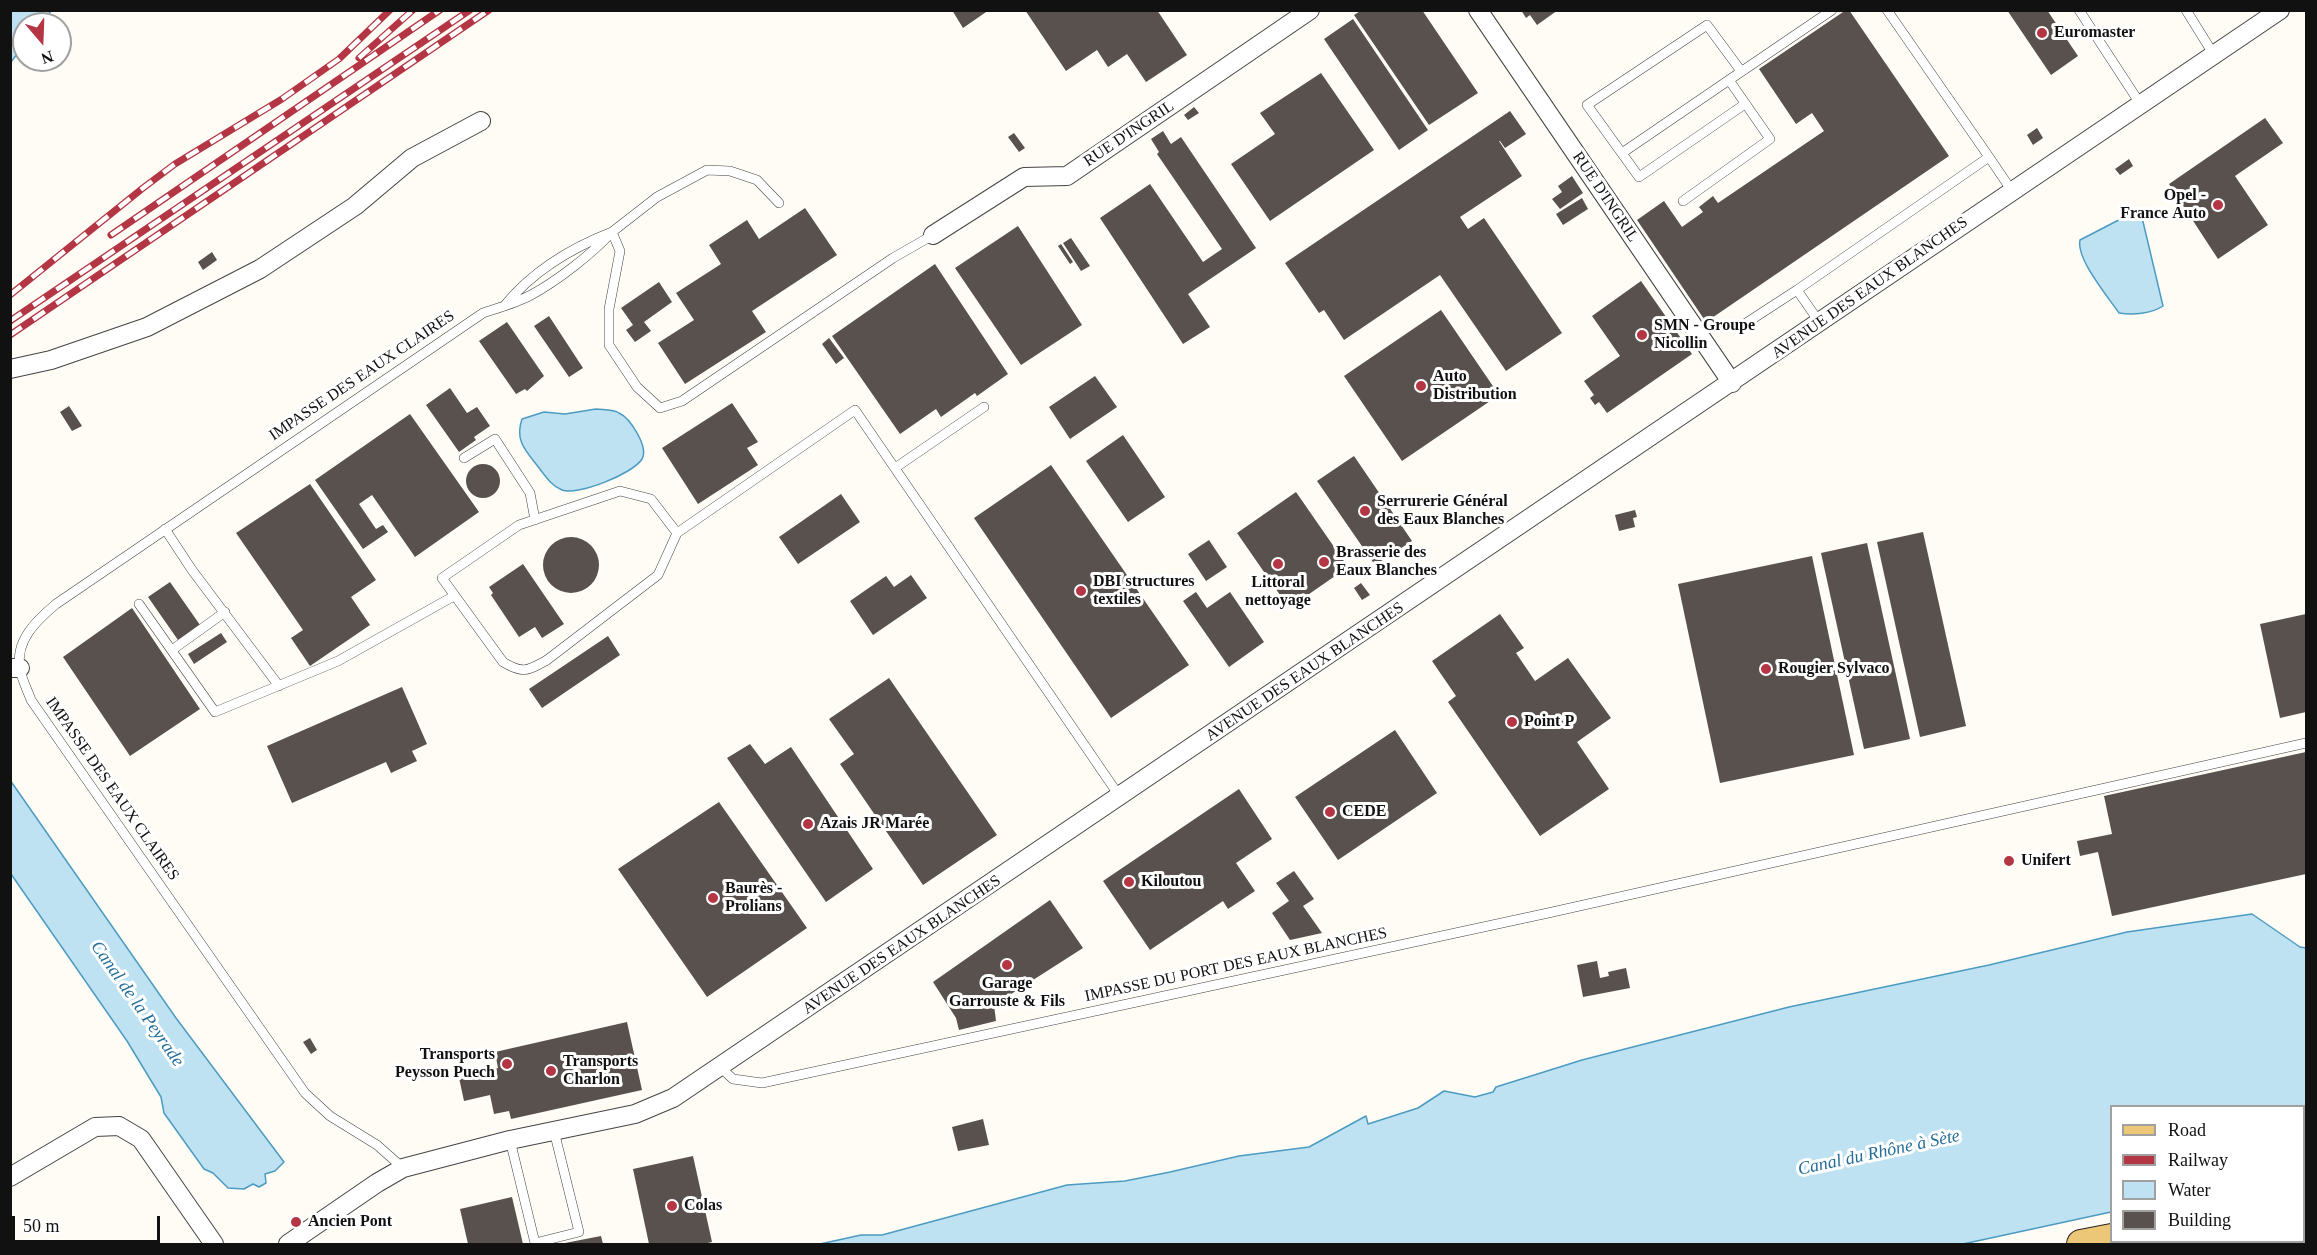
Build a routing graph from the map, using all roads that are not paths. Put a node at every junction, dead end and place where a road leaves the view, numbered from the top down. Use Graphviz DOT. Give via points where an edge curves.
graph roads {
  1 [pos="1310,10"];
  2 [pos="1478,10"];
  3 [pos="1832,10"];
  4 [pos="1887,10"];
  5 [pos="2079,10"];
  6 [pos="2280,10"];
  7 [pos="2187,11"];
  8 [pos="2214,55"];
  9 [pos="1741,71"];
  10 [pos="1729,80"];
  11 [pos="1745,104"];
  12 [pos="2141,105"];
  13 [pos="481,121"];
  14 [pos="1622,153"];
  15 [pos="1989,157"];
  16 [pos="2012,191"];
  17 [pos="1683,201"];
  18 [pos="779,203"];
  19 [pos="612,232"];
  20 [pos="933,235"];
  21 [pos="1797,290"];
  22 [pos="506,305"];
  23 [pos="1820,323"];
  24 [pos="1740,327"];
  25 [pos="10,369"];
  26 [pos="1732,383"];
  27 [pos="984,407"];
  28 [pos="464,458"];
  29 [pos="895,468"];
  30 [pos="535,520"];
  31 [pos="165,529"];
  32 [pos="677,532"];
  33 [pos="453,596"];
  34 [pos="139,604"];
  35 [pos="225,612"];
  36 [pos="172,650"];
  37 [pos="15,668"];
  38 [pos="279,686"];
  39 [pos="2307,743"];
  40 [pos="1120,797"];
  41 [pos="720,1067"];
  42 [pos="554,1131"];
  43 [pos="510,1140"];
  44 [pos="403,1168"];
  45 [pos="10,1177"];
  46 [pos="2110,1238"];
  47 [pos="214,1245"];
  48 [pos="288,1245"];
  49 [pos="2081,1245"];
  1 -- 20 [label="street, RUE D'INGRIL" via="1067,176 1024,177"];
  2 -- 26 [label="street, RUE D'INGRIL"];
  3 -- 9 [label="lane"];
  4 -- 15 [label="lane"];
  5 -- 12 [label="lane"];
  6 -- 8 [label="street, AVENUE DES EAUX BLANCHES"];
  7 -- 8 [label="lane"];
  8 -- 12 [label="street, AVENUE DES EAUX BLANCHES"];
  9 -- 10 [label="lane"];
  9 -- 14 [label="lane" via="1707,25 1587,105"];
  10 -- 11 [label="lane"];
  10 -- 14 [label="lane"];
  11 -- 14 [label="lane" via="1639,177"];
  11 -- 17 [label="lane" via="1770,139"];
  12 -- 16 [label="street, AVENUE DES EAUX BLANCHES"];
  13 -- 25 [label="street" via="412,158 355,206 260,269 147,327 51,360"];
  15 -- 16 [label="lane"];
  15 -- 21 [label="lane"];
  16 -- 23 [label="street, AVENUE DES EAUX BLANCHES"];
  18 -- 19 [label="lane" via="758,180 730,171 707,170 657,197"];
  19 -- 20 [label="lane" via="620,251 609,309 609,345 637,387 660,408 682,401"];
  19 -- 22 [label="lane, IMPASSE DES EAUX CLAIRES" via="594,251 531,296"];
  19 -- 22 [label="lane" via="580,244 522,285"];
  21 -- 23 [label="lane"];
  21 -- 24 [label="lane"];
  22 -- 31 [label="lane, IMPASSE DES EAUX CLAIRES" via="483,313"];
  23 -- 26 [label="street, AVENUE DES EAUX BLANCHES"];
  26 -- 40 [label="street, AVENUE DES EAUX BLANCHES"];
  27 -- 29 [label="lane"];
  28 -- 30 [label="lane" via="495,438 530,493"];
  29 -- 32 [label="lane" via="855,410"];
  29 -- 40 [label="lane"];
  30 -- 32 [label="lane" via="620,491 651,499"];
  30 -- 33 [label="lane" via="519,525 442,578"];
  31 -- 35 [label="lane"];
  31 -- 37 [label="lane, IMPASSE DES EAUX CLAIRES" via="40,618 20,648"];
  32 -- 33 [label="lane" via="658,575 532,668 518,670 503,662"];
  33 -- 38 [label="lane" via="338,661"];
  34 -- 36 [label="lane"];
  35 -- 36 [label="lane"];
  35 -- 38 [label="lane"];
  36 -- 38 [label="lane" via="215,712"];
  37 -- 44 [label="lane, IMPASSE DES EAUX CLAIRES" via="31,700 305,1093 330,1116 377,1145"];
  39 -- 41 [label="lane, IMPASSE DU PORT DES EAUX BLANCHES" via="762,1083 733,1079"];
  40 -- 41 [label="street, AVENUE DES EAUX BLANCHES"];
  41 -- 42 [label="street, AVENUE DES EAUX BLANCHES" via="653,1108"];
  42 -- 43 [label="street, AVENUE DES EAUX BLANCHES"];
  42 -- 43 [label="lane" via="579,1232 535,1243"];
  43 -- 44 [label="street, AVENUE DES EAUX BLANCHES"];
  44 -- 48 [label="street, AVENUE DES EAUX BLANCHES"];
  45 -- 47 [label="street" via="95,1127 118,1126 141,1139"];
  46 -- 49 [label="main road"];
}
